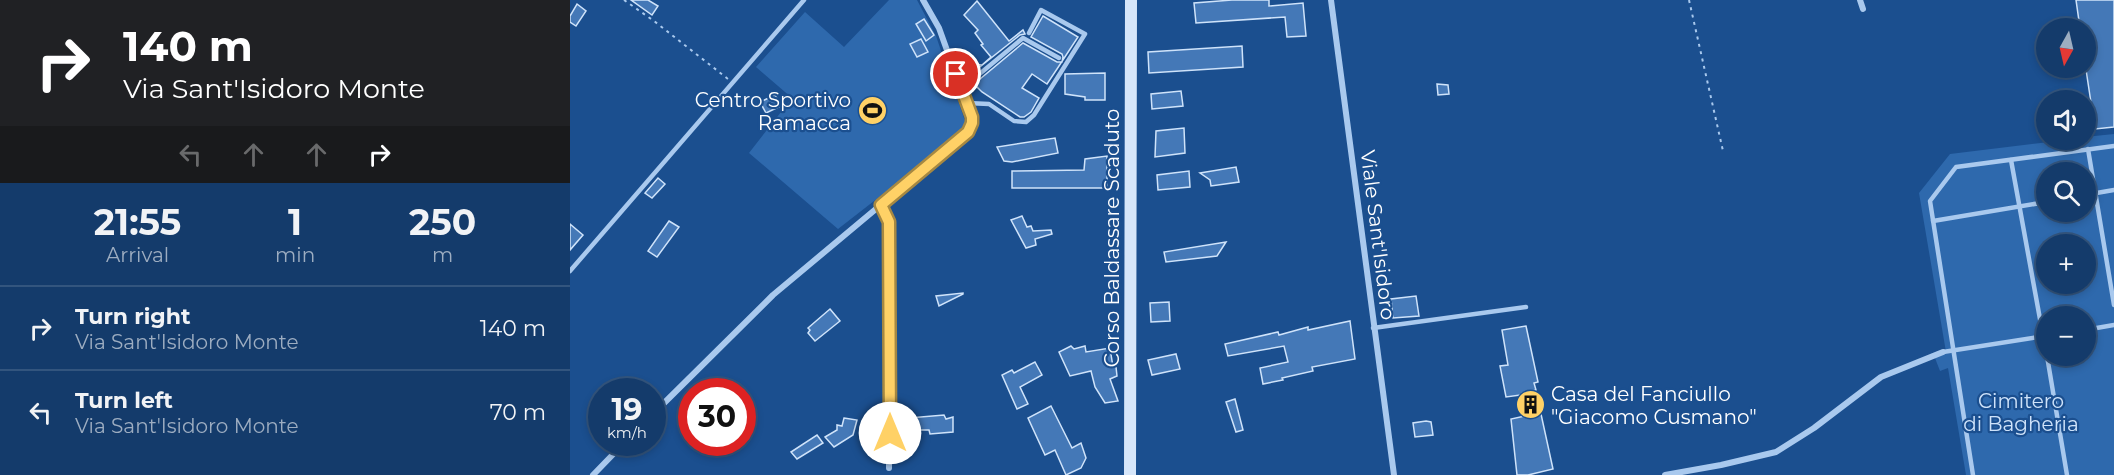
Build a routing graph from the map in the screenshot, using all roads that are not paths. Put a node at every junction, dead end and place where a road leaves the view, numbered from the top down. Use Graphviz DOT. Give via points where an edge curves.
graph roads {
  1 [pos="804,0"];
  2 [pos="923,0"];
  3 [pos="1131,0"];
  4 [pos="1331,0"];
  5 [pos="1860,0"];
  6 [pos="1863,9"];
  7 [pos="1030,32"];
  8 [pos="1059,58"];
  9 [pos="960,86"];
  10 [pos="966,103"];
  11 [pos="2114,146"];
  12 [pos="2096,148"];
  13 [pos="2081,150"];
  14 [pos="2011,160"];
  15 [pos="2114,190"];
  16 [pos="2096,193"];
  17 [pos="2036,204"];
  18 [pos="881,205"];
  19 [pos="2020,206"];
  20 [pos="1933,221"];
  21 [pos="570,271"];
  22 [pos="2114,305"];
  23 [pos="2039,306"];
  24 [pos="1526,307"];
  25 [pos="2114,325"];
  26 [pos="1373,328"];
  27 [pos="2096,328"];
  28 [pos="2036,337"];
  29 [pos="1953,351"];
  30 [pos="1943,352"];
  31 [pos="2048,366"];
  32 [pos="666,401"];
  33 [pos="611,456"];
  34 [pos="889,468"];
  35 [pos="593,475"];
  36 [pos="1130,475"];
  37 [pos="1394,475"];
  38 [pos="1665,475"];
  39 [pos="1973,475"];
  40 [pos="2067,475"];
  1 -- 21 [label="lane"];
  2 -- 9 [label="street" via="939,28"];
  3 -- 36 [label="street, Corso Baldassare Scaduto"];
  4 -- 26 [label="street, Viale Sant'Isidoro"];
  5 -- 6 [label="street"];
  7 -- 10 [label="lane" via="1041,10 1085,34 1034,114 1026,122 1014,121 988,104"];
  8 -- 9 [label="lane" via="1023,38"];
  9 -- 10 [label="street"];
  10 -- 18 [label="street" via="972,117 968,132"];
  11 -- 12 [label="lane"];
  13 -- 14 [label="lane"];
  14 -- 19 [label="lane"];
  14 -- 20 [label="lane" via="1956,167 1930,201"];
  15 -- 16 [label="lane"];
  16 -- 22 [label="lane"];
  17 -- 19 [label="lane"];
  18 -- 32 [label="street" via="773,294"];
  18 -- 34 [label="street" via="889,222"];
  19 -- 20 [label="lane"];
  19 -- 23 [label="lane"];
  20 -- 29 [label="lane"];
  24 -- 26 [label="lane"];
  25 -- 27 [label="lane"];
  26 -- 37 [label="street, Viale Sant'Isidoro"];
  28 -- 29 [label="lane"];
  29 -- 30 [label="lane"];
  29 -- 39 [label="lane"];
  30 -- 38 [label="street" via="1881,377 1776,452"];
  31 -- 40 [label="lane"];
  33 -- 35 [label="street"];
}
